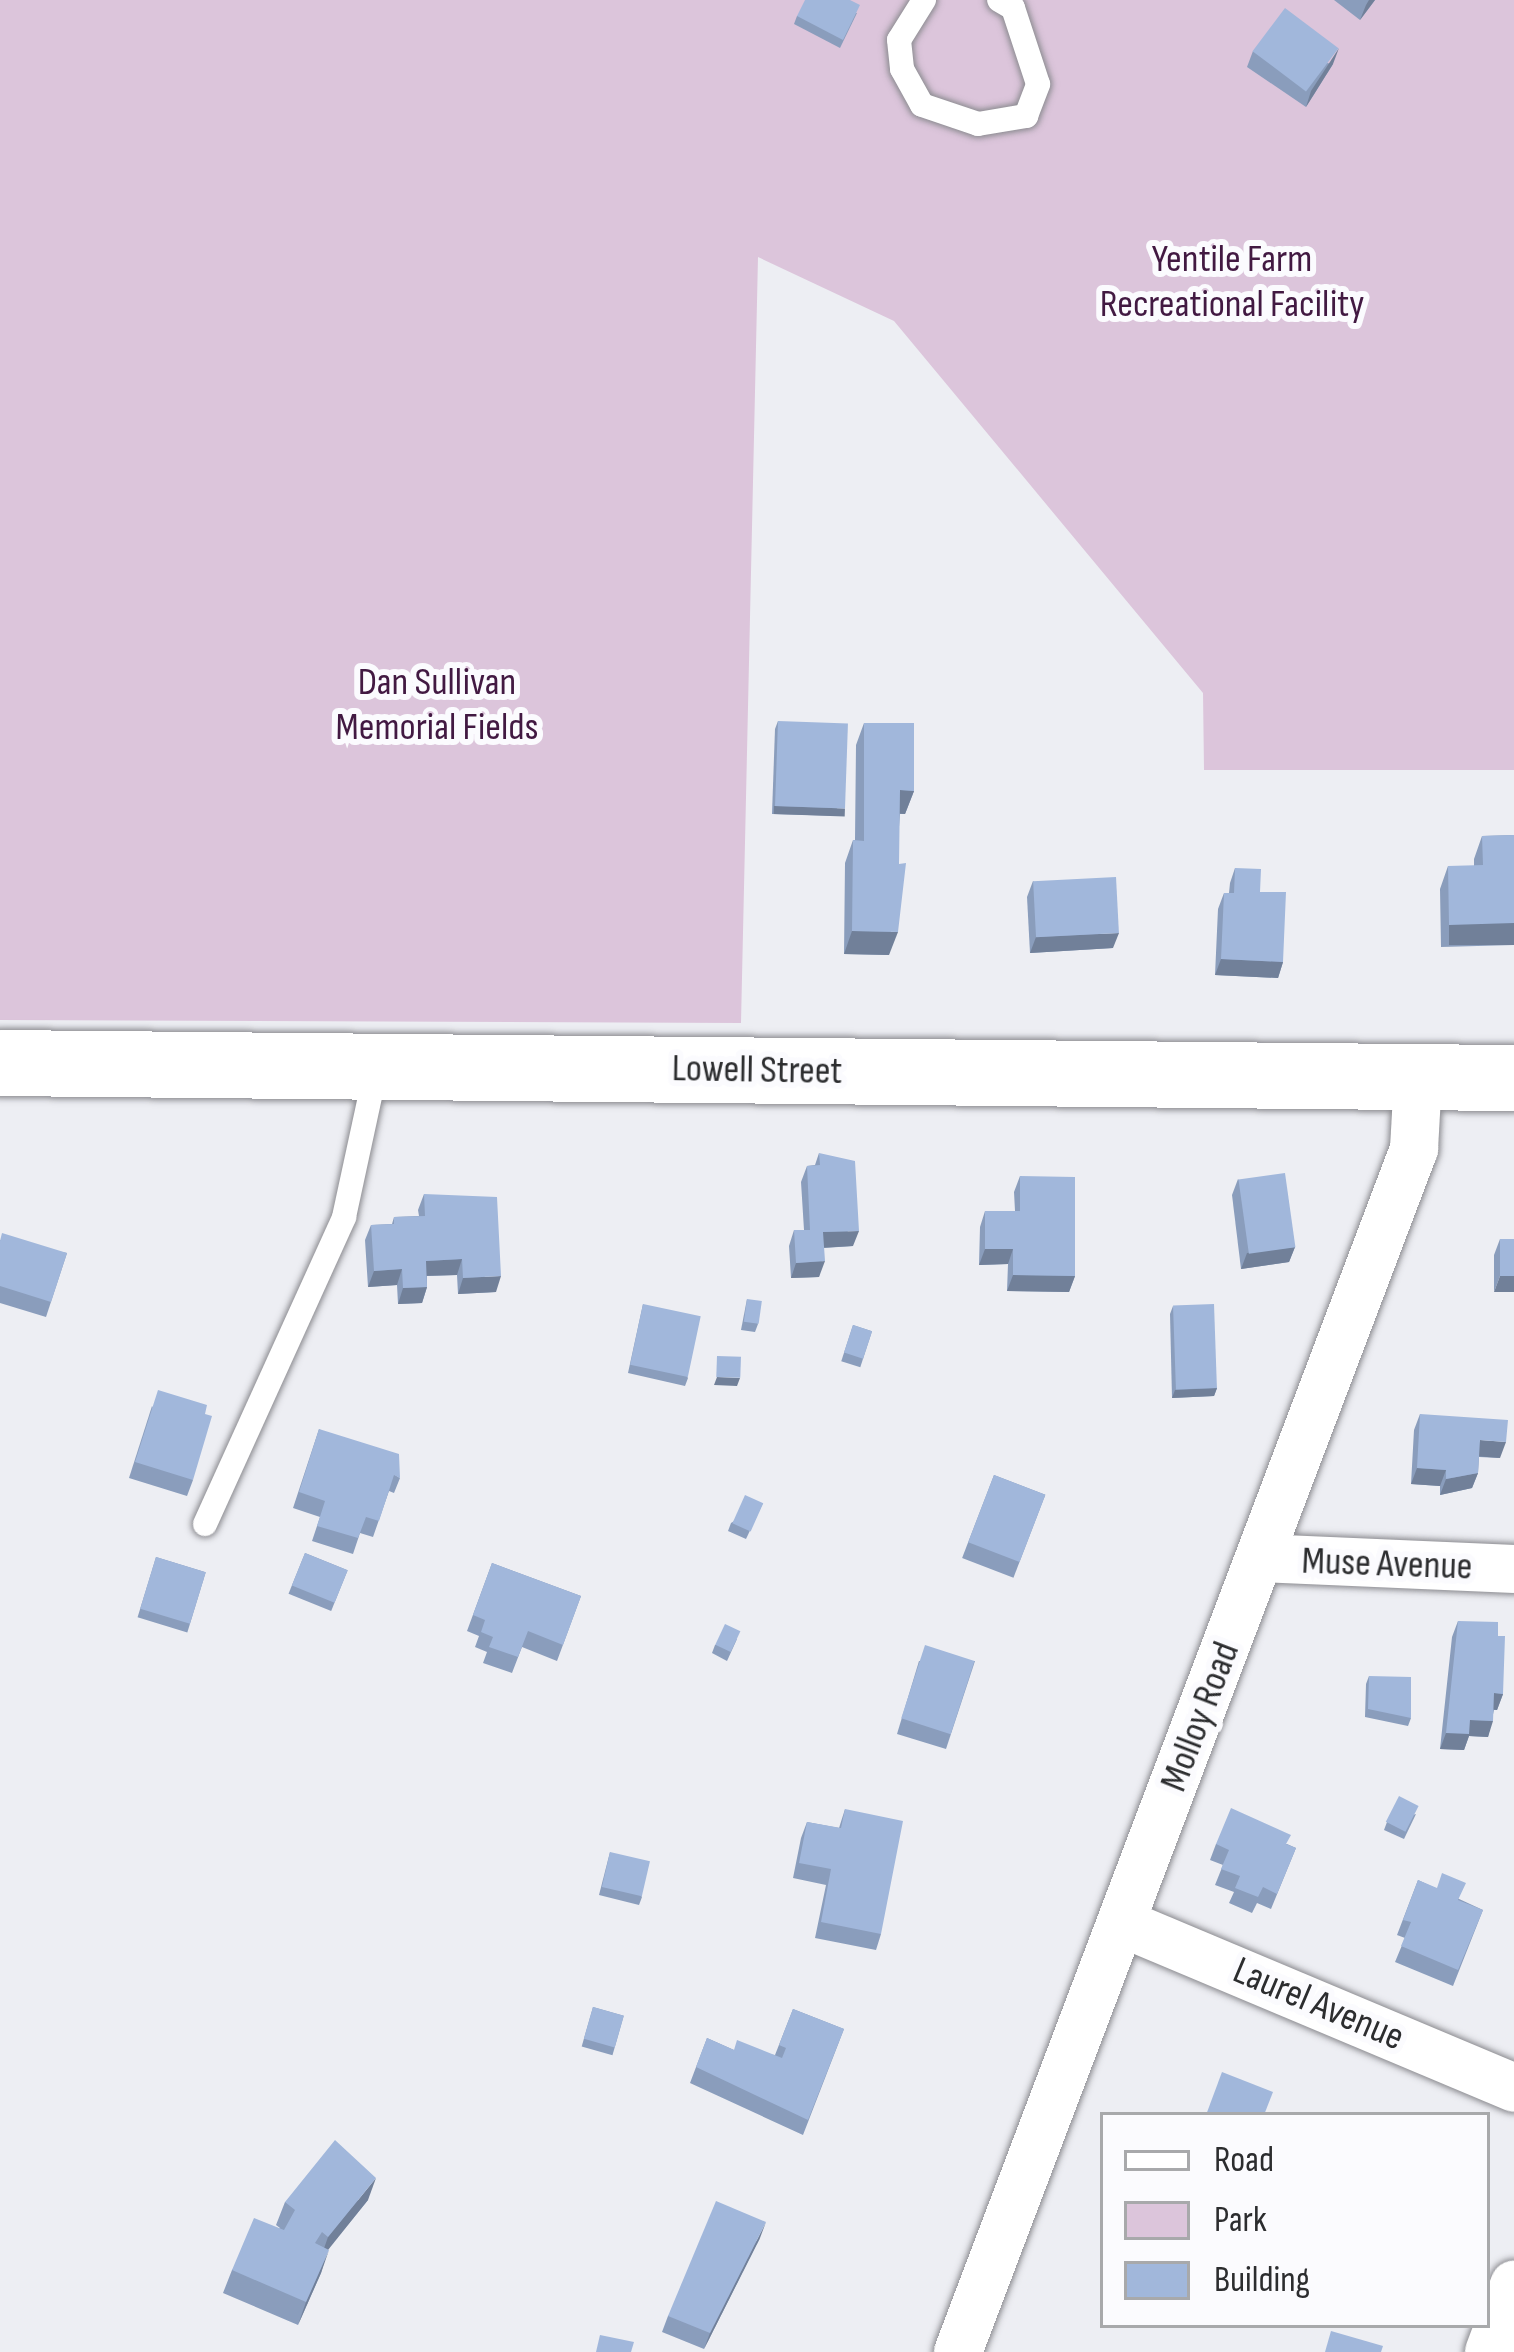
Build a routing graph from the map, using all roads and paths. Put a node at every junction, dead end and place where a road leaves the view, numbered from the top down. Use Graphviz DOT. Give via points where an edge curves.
graph roads {
  1 [pos="924,0"];
  2 [pos="1000,0"];
  3 [pos="0,1063"];
  4 [pos="377,1067"];
  5 [pos="1418,1077"];
  6 [pos="1514,1078"];
  7 [pos="205,1524"];
  8 [pos="1261,1558"];
  9 [pos="1514,1569"];
  10 [pos="1123,1923"];
  11 [pos="1514,2088"];
  12 [pos="1514,2284"];
  13 [pos="958,2352"];
  14 [pos="1489,2352"];
  1 -- 2 [label="lane" via="899,40 902,69 922,105 978,124 1026,116 1038,84 1013,8"];
  3 -- 4 [label="main road, Lowell Street"];
  4 -- 5 [label="main road, Lowell Street"];
  4 -- 7 [label="lane" via="344,1217"];
  5 -- 6 [label="main road, Lowell Street"];
  5 -- 8 [label="street, Molloy Road" via="1415,1145"];
  8 -- 9 [label="street, Muse Avenue"];
  8 -- 10 [label="street, Molloy Road"];
  10 -- 11 [label="street, Laurel Avenue"];
  10 -- 13 [label="street, Molloy Road"];
  12 -- 14 [label="street"];
}
